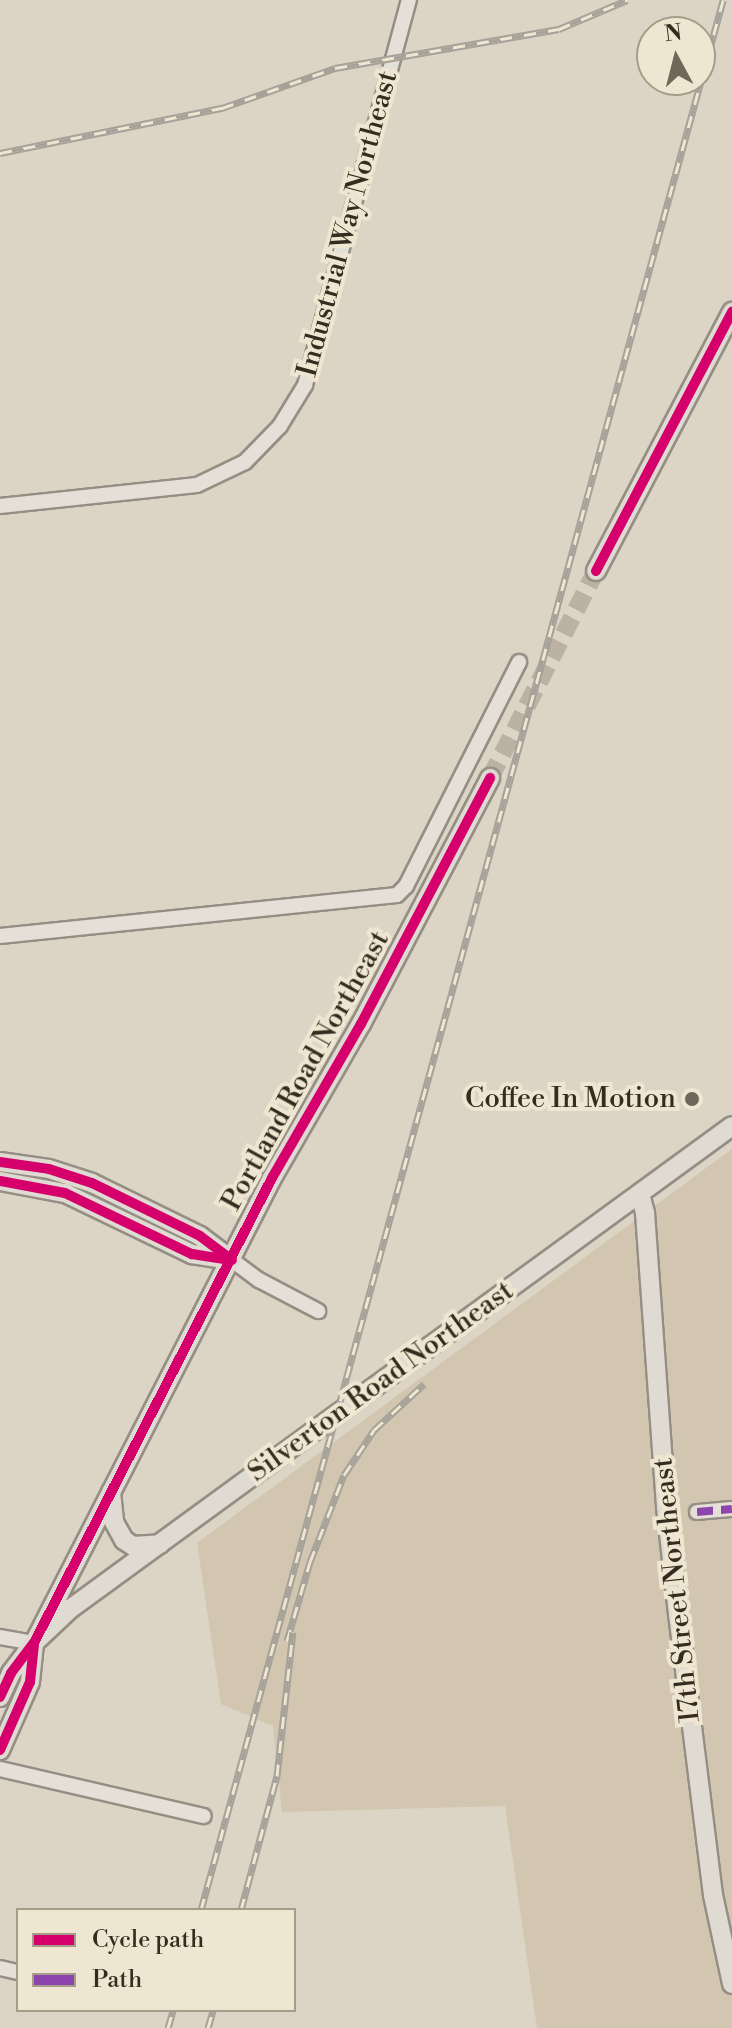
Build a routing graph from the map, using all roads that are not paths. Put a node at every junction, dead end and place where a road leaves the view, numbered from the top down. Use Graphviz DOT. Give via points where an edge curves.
graph roads {
  1 [pos="409,0"];
  2 [pos="732,312"];
  3 [pos="0,506"];
  4 [pos="596,571"];
  5 [pos="519,662"];
  6 [pos="490,778"];
  7 [pos="0,936"];
  8 [pos="732,1126"];
  9 [pos="0,1162"];
  10 [pos="0,1181"];
  11 [pos="640,1194"];
  12 [pos="232,1260"];
  13 [pos="318,1311"];
  14 [pos="111,1492"];
  15 [pos="732,1509"];
  16 [pos="697,1512"];
  17 [pos="162,1543"];
  18 [pos="0,1637"];
  19 [pos="34,1643"];
  20 [pos="0,1697"];
  21 [pos="0,1750"];
  22 [pos="0,1769"];
  23 [pos="204,1816"];
  24 [pos="732,1984"];
  1 -- 3 [label="street, Industrial Way Northeast" via="305,385 269,439 245,462 197,485"];
  2 -- 4 [label="main road"];
  5 -- 7 [label="street" via="397,895"];
  6 -- 12 [label="main road, Portland Road Northeast"];
  8 -- 11 [label="main road, Silverton Road Northeast"];
  9 -- 12 [label="main road" via="49,1169 92,1183 200,1236"];
  10 -- 12 [label="main road" via="65,1193 192,1254"];
  11 -- 17 [label="main road, Silverton Road Northeast"];
  11 -- 24 [label="main road, 17th Street Northeast" via="678,1614 713,1895"];
  12 -- 13 [label="street"];
  12 -- 14 [label="main road, Portland Road Northeast"];
  14 -- 17 [label="main road" via="114,1522 124,1540 144,1547"];
  14 -- 19 [label="main road, Portland Road Northeast"];
  15 -- 16 [label="street"];
  17 -- 19 [label="main road, Silverton Road Northeast" via="70,1609"];
  18 -- 19 [label="street"];
  19 -- 20 [label="main road"];
  19 -- 21 [label="main road" via="30,1682"];
  22 -- 23 [label="street"];
}
